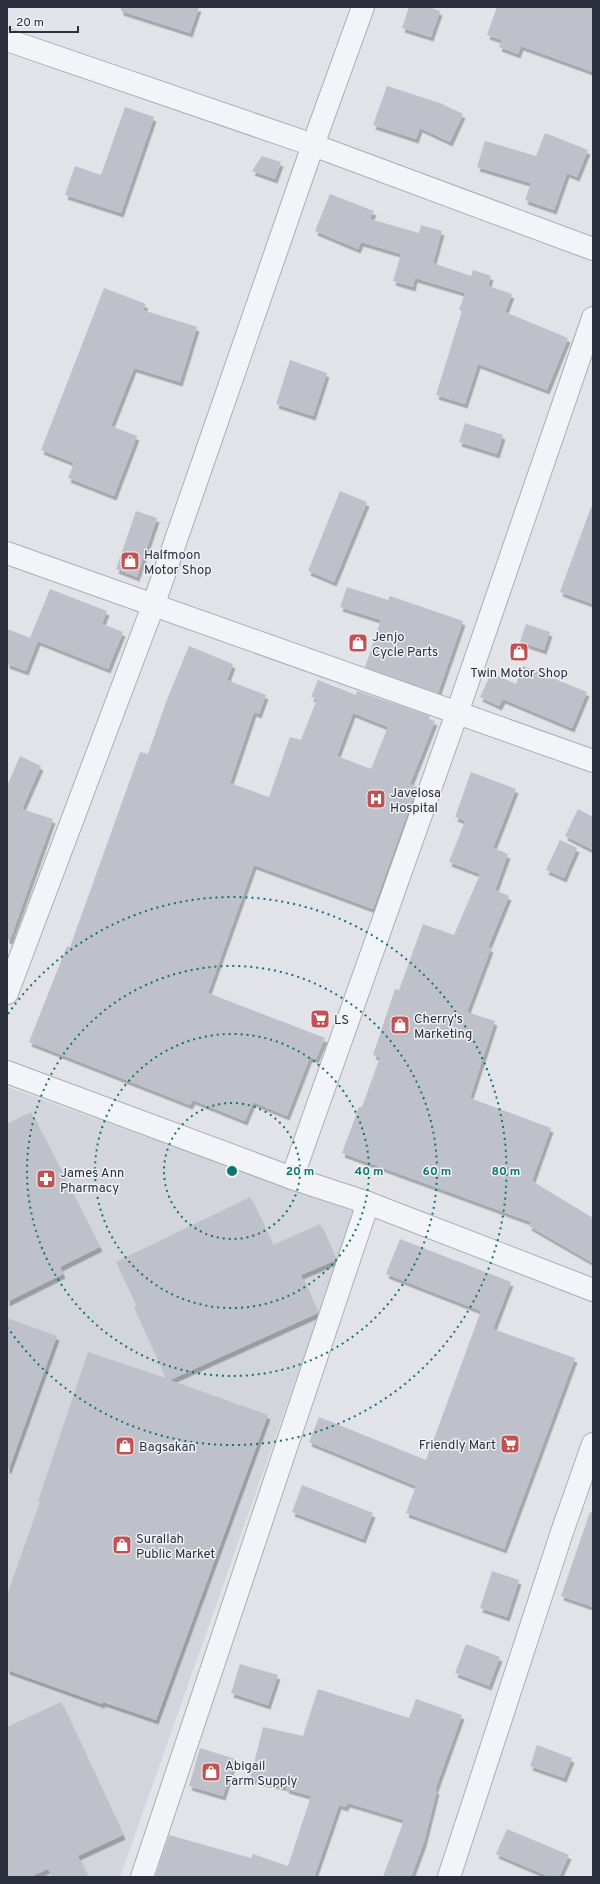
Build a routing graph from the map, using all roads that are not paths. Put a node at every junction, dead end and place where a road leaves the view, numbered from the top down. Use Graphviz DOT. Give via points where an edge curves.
graph roads {
  1 [pos="364,7"];
  2 [pos="7,40"];
  3 [pos="313,145"];
  4 [pos="593,249"];
  5 [pos="593,318"];
  6 [pos="7,553"];
  7 [pos="153,606"];
  8 [pos="457,713"];
  9 [pos="593,762"];
  10 [pos="7,993"];
  11 [pos="7,1072"];
  12 [pos="292,1178"];
  13 [pos="368,1203"];
  14 [pos="593,1290"];
  15 [pos="593,1444"];
  16 [pos="142,1877"];
  17 [pos="450,1877"];
  1 -- 3 [label="street"];
  2 -- 3 [label="street"];
  3 -- 4 [label="street"];
  3 -- 7 [label="street"];
  5 -- 8 [label="street"];
  6 -- 7 [label="street"];
  7 -- 8 [label="street"];
  7 -- 10 [label="street"];
  8 -- 9 [label="street"];
  8 -- 12 [label="street"];
  11 -- 12 [label="street"];
  12 -- 13 [label="street"];
  13 -- 14 [label="street"];
  13 -- 16 [label="street"];
  15 -- 17 [label="street"];
}
